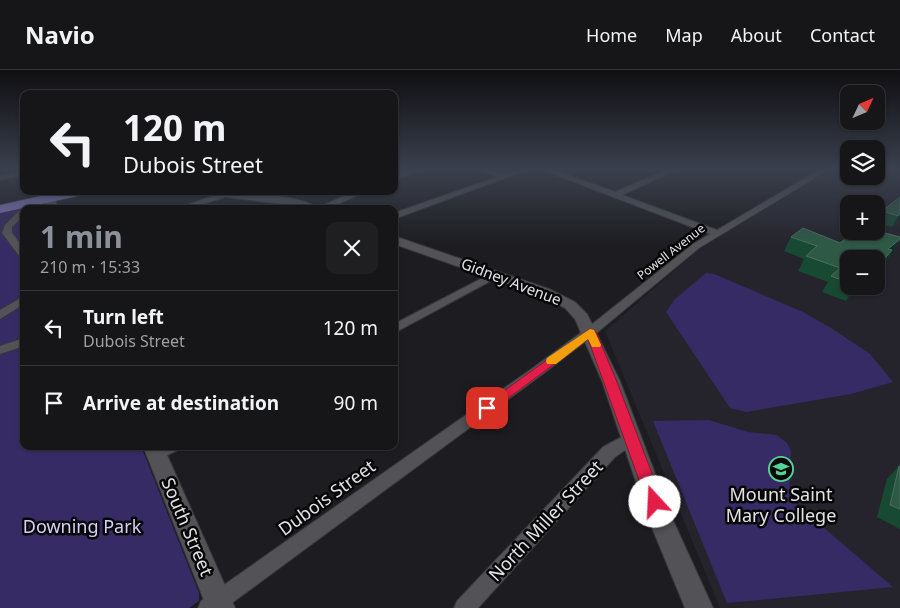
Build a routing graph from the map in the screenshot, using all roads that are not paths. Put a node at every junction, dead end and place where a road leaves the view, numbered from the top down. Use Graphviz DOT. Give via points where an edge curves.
graph roads {
  1 [pos="68,195"];
  2 [pos="222,195"];
  3 [pos="255,195"];
  4 [pos="353,195"];
  5 [pos="453,195"];
  6 [pos="615,195"];
  7 [pos="781,195"];
  8 [pos="248,198"];
  9 [pos="50,200"];
  10 [pos="33,205"];
  11 [pos="191,205"];
  12 [pos="300,205"];
  13 [pos="329,205"];
  14 [pos="20,208"];
  15 [pos="0,210"];
  16 [pos="20,214"];
  17 [pos="398,215"];
  18 [pos="717,233"];
  19 [pos="398,241"];
  20 [pos="20,250"];
  21 [pos="494,274"];
  22 [pos="20,302"];
  23 [pos="0,315"];
  24 [pos="398,327"];
  25 [pos="590,332"];
  26 [pos="20,343"];
  27 [pos="0,350"];
  28 [pos="631,438"];
  29 [pos="161,450"];
  30 [pos="216,606"];
  31 [pos="464,608"];
  32 [pos="699,608"];
  1 -- 9 [label="highway"];
  2 -- 8 [label="street"];
  2 -- 11 [label="street"];
  3 -- 8 [label="street"];
  4 -- 13 [label="street"];
  5 -- 17 [label="street"];
  6 -- 18 [label="street"];
  7 -- 18 [label="street, Powell Avenue"];
  8 -- 12 [label="street"];
  9 -- 10 [label="highway"];
  14 -- 15 [label="highway"];
  16 -- 20 [label="street" via="6,232"];
  18 -- 25 [label="street, Powell Avenue" via="696,246"];
  19 -- 21 [label="street, Gidney Avenue"];
  21 -- 24 [label="street"];
  21 -- 25 [label="street, Gidney Avenue" via="559,298 582,317"];
  22 -- 23 [label="street"];
  25 -- 28 [label="street, Gidney Avenue"];
  25 -- 30 [label="street, Dubois Street"];
  26 -- 27 [label="street"];
  28 -- 31 [label="street, North Miller Street" via="610,452"];
  28 -- 32 [label="street, Gidney Avenue" via="660,518"];
  29 -- 30 [label="street, South Street"];
}
